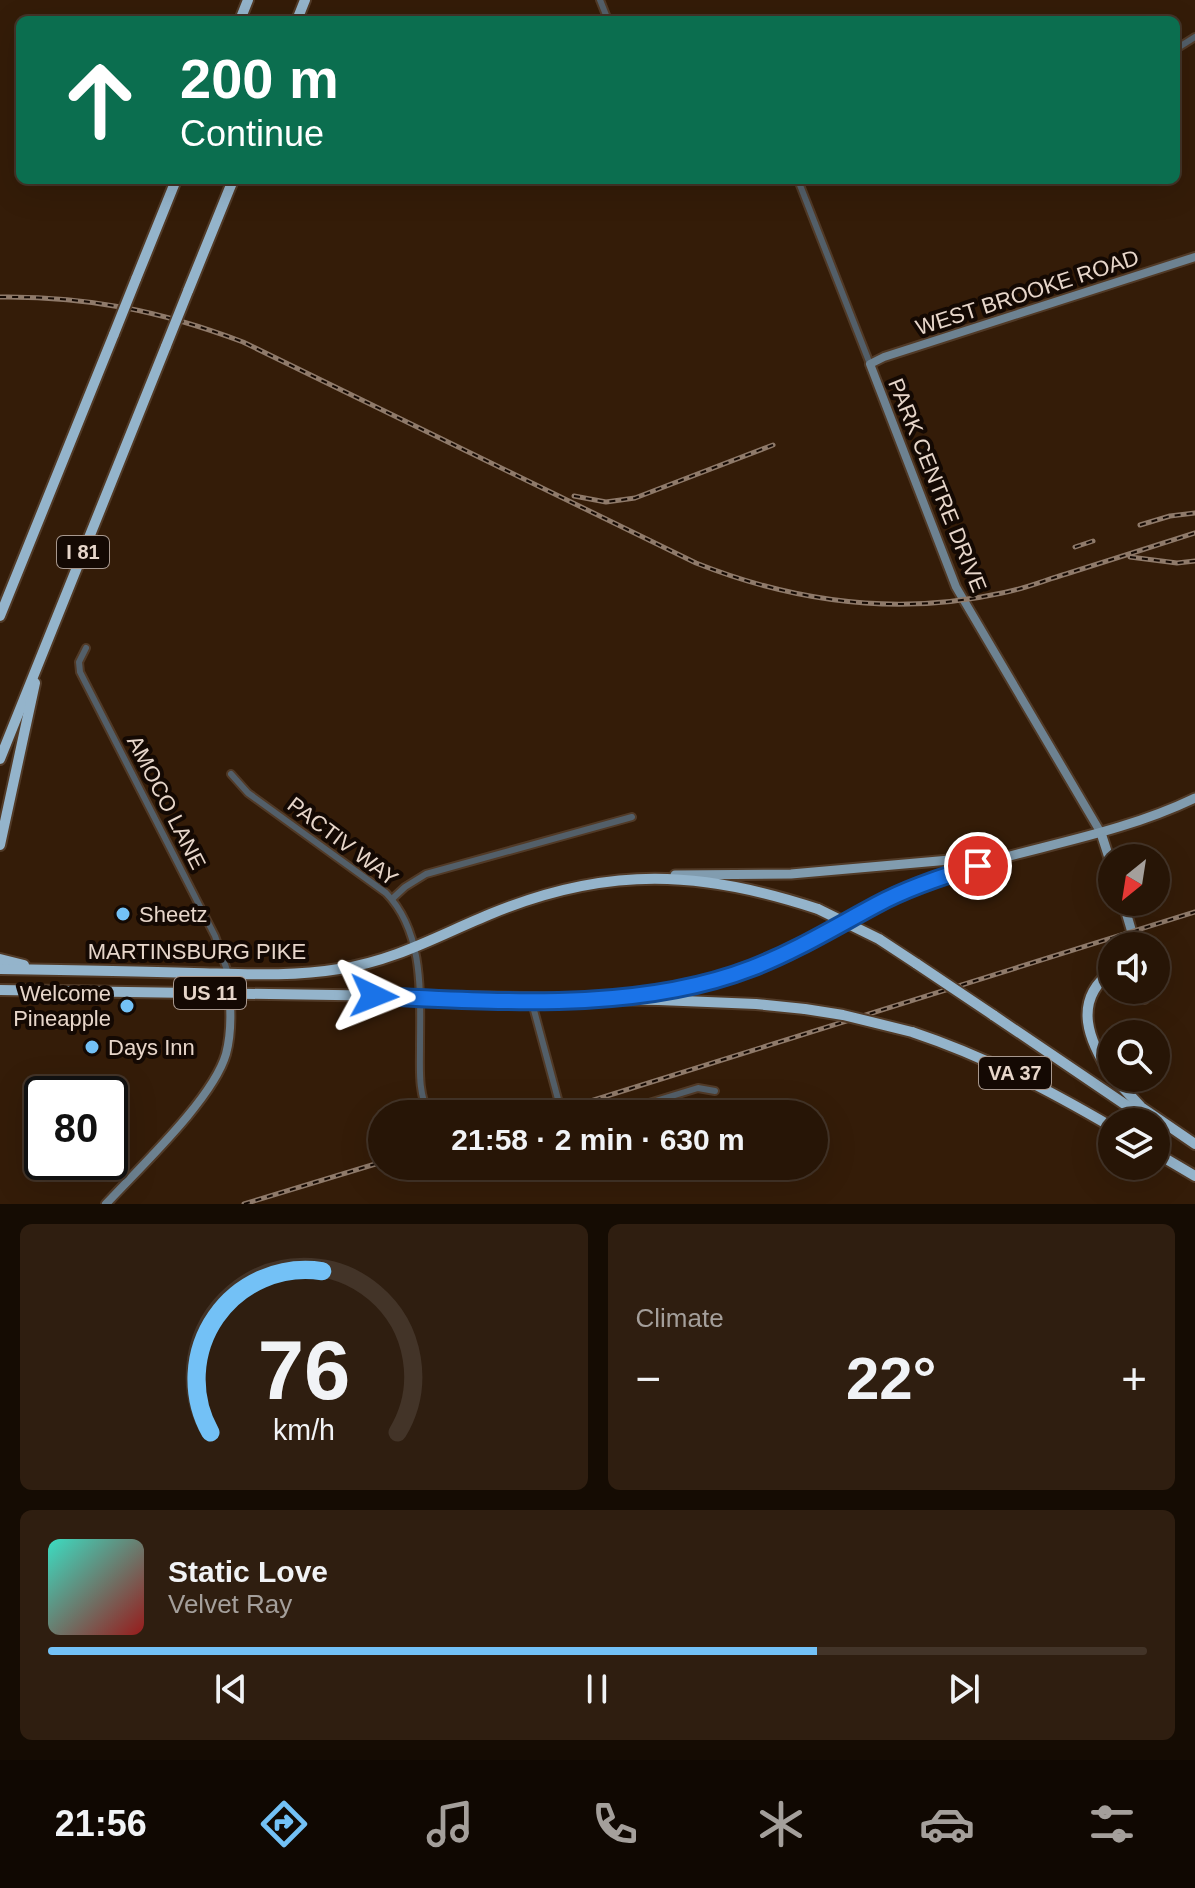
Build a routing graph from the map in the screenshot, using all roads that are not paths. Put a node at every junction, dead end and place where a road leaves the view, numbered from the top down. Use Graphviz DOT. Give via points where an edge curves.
graph roads {
  1 [pos="174,184"];
  2 [pos="231,184"];
  3 [pos="799,184"];
  4 [pos="1195,257"];
  5 [pos="870,364"];
  6 [pos="0,616"];
  7 [pos="86,648"];
  8 [pos="40,658"];
  9 [pos="0,759"];
  10 [pos="231,774"];
  11 [pos="1195,798"];
  12 [pos="632,817"];
  13 [pos="1101,833"];
  14 [pos="1105,844"];
  15 [pos="0,845"];
  16 [pos="1022,853"];
  17 [pos="618,880"];
  18 [pos="392,899"];
  19 [pos="414,948"];
  20 [pos="0,959"];
  21 [pos="0,969"];
  22 [pos="41,970"];
  23 [pos="228,973"];
  24 [pos="1098,985"];
  25 [pos="0,993"];
  26 [pos="230,994"];
  27 [pos="420,998"];
  28 [pos="531,999"];
  29 [pos="579,1000"];
  30 [pos="1098,1052"];
  31 [pos="715,1091"];
  32 [pos="1127,1092"];
  33 [pos="424,1100"];
  34 [pos="558,1100"];
  35 [pos="659,1100"];
  36 [pos="1130,1108"];
  37 [pos="1098,1119"];
  38 [pos="1170,1134"];
  39 [pos="1195,1144"];
  40 [pos="1195,1150"];
  41 [pos="1170,1161"];
  42 [pos="1195,1176"];
  43 [pos="106,1204"];
  1 -- 6 [label="highway, I 81, bridge"];
  2 -- 8 [label="highway, I 81, bridge"];
  3 -- 5 [label="street, PARK CENTRE DRIVE"];
  4 -- 5 [label="street, WEST BROOKE ROAD"];
  5 -- 13 [label="street, PARK CENTRE DRIVE" via="956,587"];
  7 -- 23 [label="street, AMOCO LANE" via="80,672 215,936"];
  8 -- 9 [label="highway, I 81"];
  8 -- 15 [label="highway"];
  10 -- 18 [label="street, PACTIV WAY" via="248,793"];
  11 -- 13 [label="main road, US 11"];
  12 -- 18 [label="street" via="426,874"];
  13 -- 14 [label="main road"];
  13 -- 16 [label="main road, US 11"];
  16 -- 17 [label="main road, US 11" via="791,874"];
  16 -- 29 [label="main road, US 11" via="913,887 792,951 729,976 668,992"];
  17 -- 19 [label="highway, MARTINSBURG PIKE / US 11" via="516,904"];
  17 -- 36 [label="highway, VA 37, bridge" via="725,884 818,909 879,939"];
  18 -- 19 [label="street, PACTIV WAY"];
  19 -- 23 [label="highway, MARTINSBURG PIKE / US 11" via="320,972"];
  19 -- 27 [label="street, PACTIV WAY"];
  20 -- 22 [label="highway"];
  21 -- 22 [label="highway, MARTINSBURG PIKE / US 11"];
  22 -- 23 [label="highway, MARTINSBURG PIKE / US 11"];
  23 -- 26 [label="street"];
  24 -- 30 [label="highway" via="1087,1017"];
  25 -- 26 [label="highway, MARTINSBURG PIKE / US 11"];
  26 -- 27 [label="highway, MARTINSBURG PIKE / US 11"];
  26 -- 43 [label="street" via="228,1042 216,1079"];
  27 -- 28 [label="highway, MARTINSBURG PIKE / US 11"];
  27 -- 33 [label="street, PACTIV WAY"];
  28 -- 29 [label="highway, MARTINSBURG PIKE / US 11"];
  28 -- 34 [label="street"];
  29 -- 37 [label="highway, VA 37, bridge" via="714,1002 856,1018 912,1032 999,1065"];
  31 -- 35 [label="street" via="698,1088"];
  32 -- 39 [label="highway"];
  38 -- 40 [label="highway"];
  41 -- 42 [label="highway"];
}
